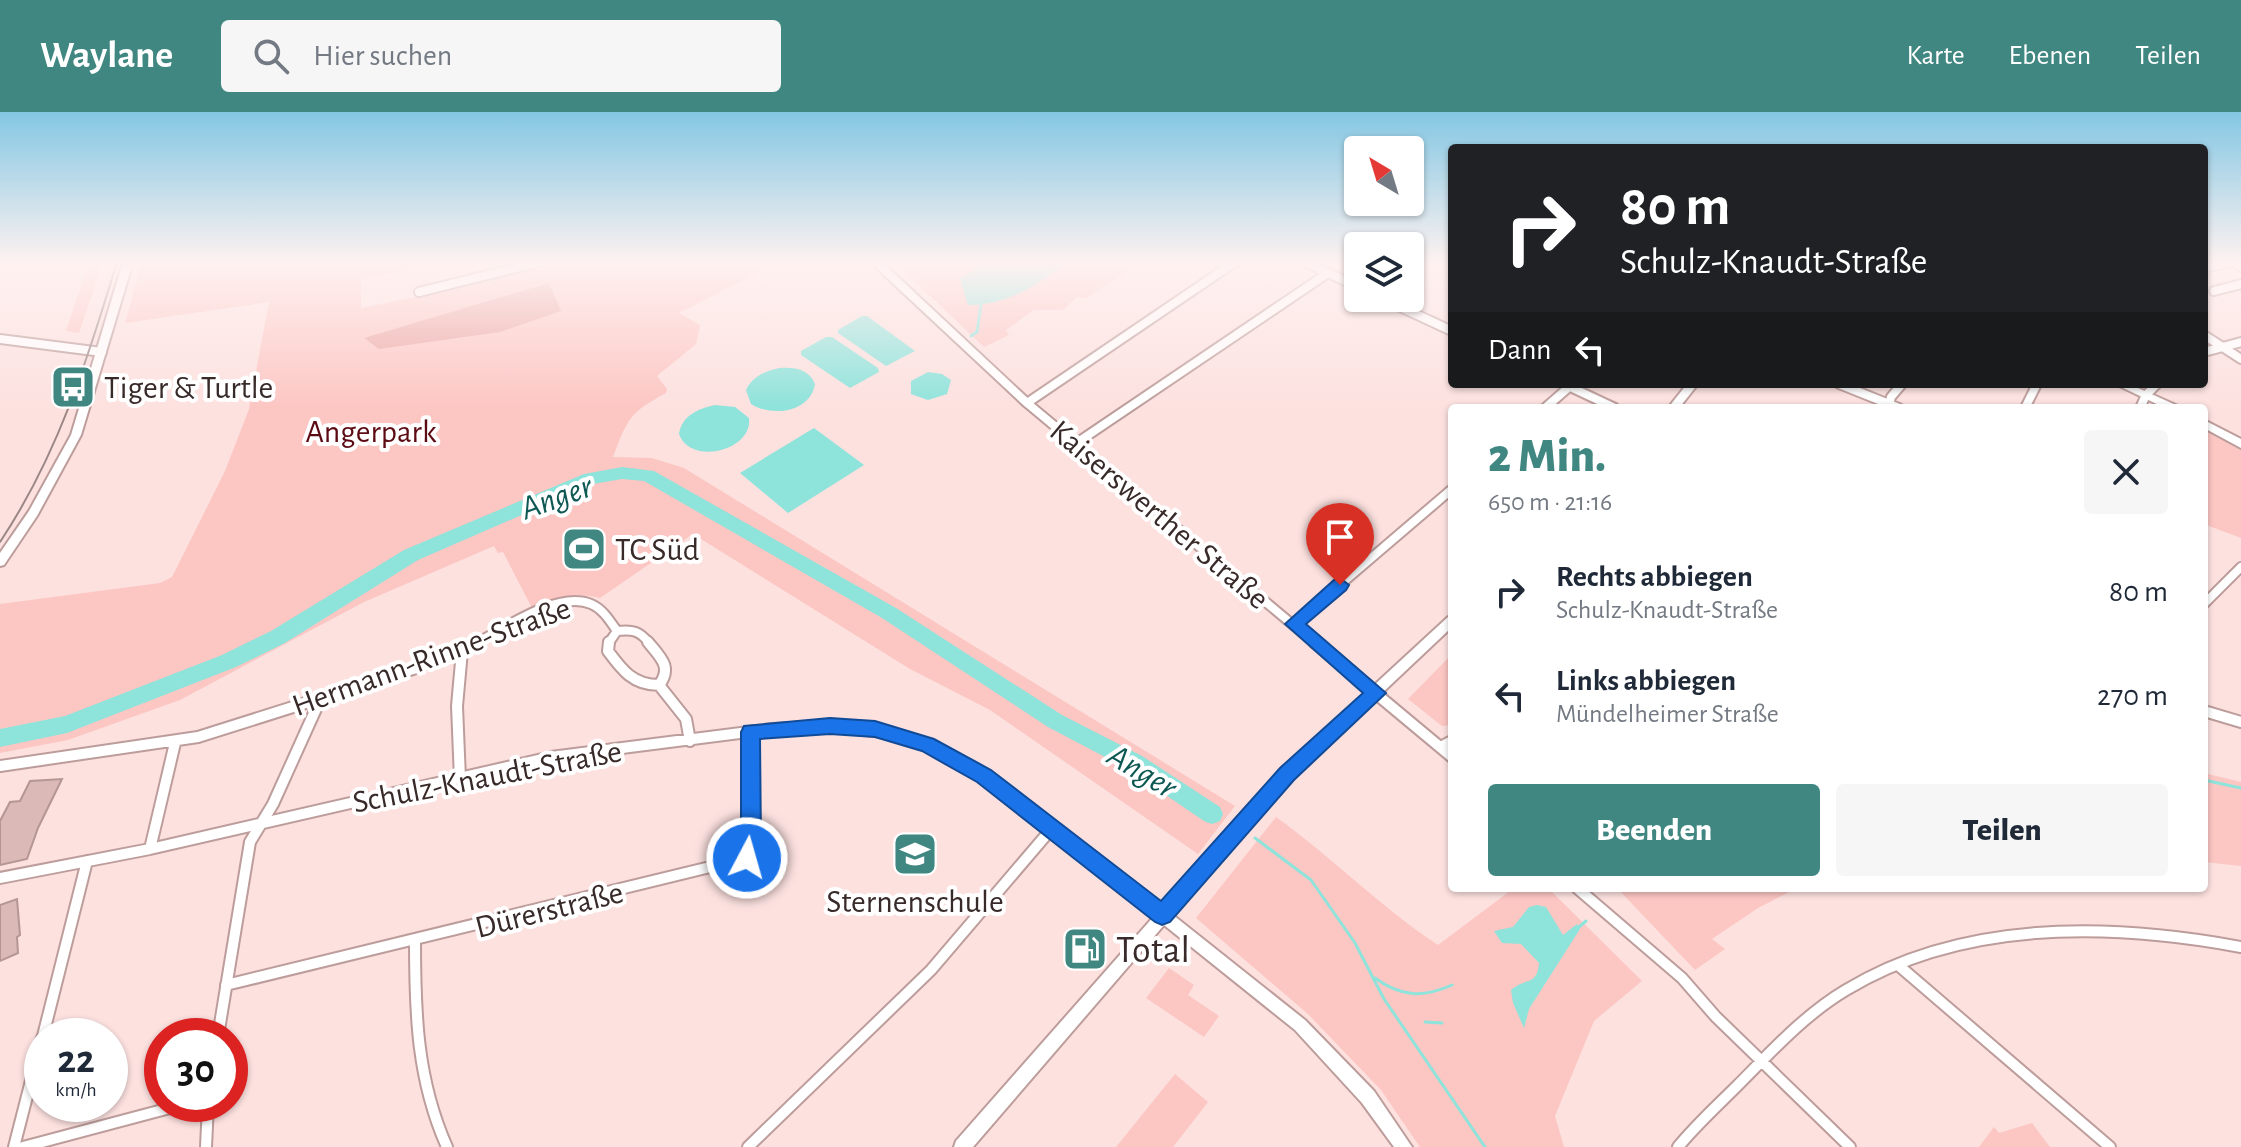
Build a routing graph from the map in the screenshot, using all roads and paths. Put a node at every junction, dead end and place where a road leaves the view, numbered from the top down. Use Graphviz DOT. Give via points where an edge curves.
graph roads {
  1 [pos="114,310"];
  2 [pos="928,310"];
  3 [pos="1164,310"];
  4 [pos="1273,310"];
  5 [pos="1411,312"];
  6 [pos="1448,329"];
  7 [pos="2208,338"];
  8 [pos="0,339"];
  9 [pos="2241,342"];
  10 [pos="2221,346"];
  11 [pos="2208,351"];
  12 [pos="102,352"];
  13 [pos="2241,359"];
  14 [pos="1564,388"];
  15 [pos="1573,388"];
  16 [pos="1690,388"];
  17 [pos="1848,388"];
  18 [pos="2129,388"];
  19 [pos="2153,388"];
  20 [pos="2146,395"];
  21 [pos="1027,403"];
  22 [pos="1549,404"];
  23 [pos="1607,404"];
  24 [pos="1676,404"];
  25 [pos="1884,404"];
  26 [pos="2142,404"];
  27 [pos="2165,404"];
  28 [pos="2208,426"];
  29 [pos="1075,444"];
  30 [pos="2241,444"];
  31 [pos="1448,492"];
  32 [pos="0,562"];
  33 [pos="2241,567"];
  34 [pos="2208,600"];
  35 [pos="1294,624"];
  36 [pos="1448,624"];
  37 [pos="617,631"];
  38 [pos="462,651"];
  39 [pos="659,685"];
  40 [pos="1376,693"];
  41 [pos="320,700"];
  42 [pos="2208,712"];
  43 [pos="2241,722"];
  44 [pos="751,732"];
  45 [pos="690,741"];
  46 [pos="175,743"];
  47 [pos="1448,743"];
  48 [pos="1441,747"];
  49 [pos="1448,753"];
  50 [pos="0,766"];
  51 [pos="460,779"];
  52 [pos="258,823"];
  53 [pos="1053,827"];
  54 [pos="150,849"];
  55 [pos="87,861"];
  56 [pos="0,878"];
  57 [pos="1582,892"];
  58 [pos="1162,915"];
  59 [pos="415,942"];
  60 [pos="2241,947"];
  61 [pos="1898,965"];
  62 [pos="226,985"];
  63 [pos="47,1018"];
  64 [pos="221,1018"];
  65 [pos="1761,1062"];
  66 [pos="24,1108"];
  67 [pos="144,1115"];
  68 [pos="207,1122"];
  69 [pos="14,1147"];
  70 [pos="23,1147"];
  71 [pos="206,1147"];
  72 [pos="447,1147"];
  73 [pos="748,1147"];
  74 [pos="962,1147"];
  75 [pos="1404,1147"];
  76 [pos="1678,1147"];
  77 [pos="1850,1147"];
  78 [pos="2110,1147"];
  1 -- 12 [label="main road"];
  2 -- 21 [label="street, Kaiserswerther Straße"];
  3 -- 21 [label="street"];
  4 -- 29 [label="street"];
  5 -- 6 [label="street"];
  7 -- 10 [label="street"];
  8 -- 12 [label="street"];
  9 -- 10 [label="street"];
  10 -- 11 [label="street"];
  10 -- 13 [label="street"];
  12 -- 32 [label="main road" via="76,435"];
  14 -- 22 [label="street"];
  15 -- 23 [label="street"];
  16 -- 24 [label="main road"];
  17 -- 25 [label="street"];
  18 -- 20 [label="main road"];
  19 -- 20 [label="street"];
  20 -- 26 [label="street"];
  20 -- 27 [label="main road"];
  21 -- 29 [label="street, Kaiserswerther Straße"];
  28 -- 30 [label="main road"];
  29 -- 35 [label="street, Kaiserswerther Straße"];
  31 -- 35 [label="street"];
  33 -- 34 [label="street"];
  35 -- 40 [label="street, Kaiserswerther Straße"];
  36 -- 40 [label="main road"];
  37 -- 38 [label="street, Hermann-Rinne-Straße" via="596,606 571,601"];
  37 -- 39 [label="street, Hermann-Rinne-Straße" via="641,633 666,664"];
  37 -- 39 [label="street, Hermann-Rinne-Straße" via="608,651 632,681"];
  38 -- 41 [label="street, Hermann-Rinne-Straße"];
  38 -- 51 [label="street" via="457,706"];
  39 -- 45 [label="street" via="686,719"];
  40 -- 48 [label="street, Kaiserswerther Straße"];
  40 -- 58 [label="main road" via="1287,774"];
  41 -- 46 [label="street, Hermann-Rinne-Straße"];
  41 -- 52 [label="street" via="273,804"];
  42 -- 43 [label="street"];
  44 -- 45 [label="street, Schulz-Knaudt-Straße"];
  44 -- 53 [label="street, Schulz-Knaudt-Straße" via="830,726 910,738 967,764"];
  44 -- 59 [label="street, Dürerstraße" via="747,858"];
  45 -- 51 [label="street, Schulz-Knaudt-Straße" via="551,757"];
  46 -- 50 [label="street, Hermann-Rinne-Straße" via="158,741"];
  46 -- 54 [label="street"];
  47 -- 48 [label="street"];
  48 -- 49 [label="street, Kaiserswerther Straße"];
  51 -- 52 [label="street, Schulz-Knaudt-Straße"];
  52 -- 54 [label="street, Schulz-Knaudt-Straße"];
  52 -- 62 [label="street" via="250,842"];
  53 -- 58 [label="street, Schulz-Knaudt-Straße"];
  53 -- 73 [label="street" via="931,970"];
  54 -- 55 [label="street, Schulz-Knaudt-Straße"];
  55 -- 56 [label="street, Schulz-Knaudt-Straße"];
  55 -- 63 [label="street"];
  57 -- 65 [label="street" via="1682,978"];
  58 -- 74 [label="main road"];
  58 -- 75 [label="main road" via="1300,1025 1368,1097"];
  59 -- 62 [label="street, Dürerstraße"];
  59 -- 72 [label="street" via="419,1071"];
  60 -- 61 [label="street" via="2128,932 2036,934"];
  61 -- 65 [label="street" via="1861,982 1808,1019"];
  61 -- 78 [label="street"];
  62 -- 64 [label="street"];
  65 -- 76 [label="street"];
  65 -- 77 [label="street"];
  66 -- 69 [label="street"];
  67 -- 70 [label="street"];
  68 -- 71 [label="street"];
}
